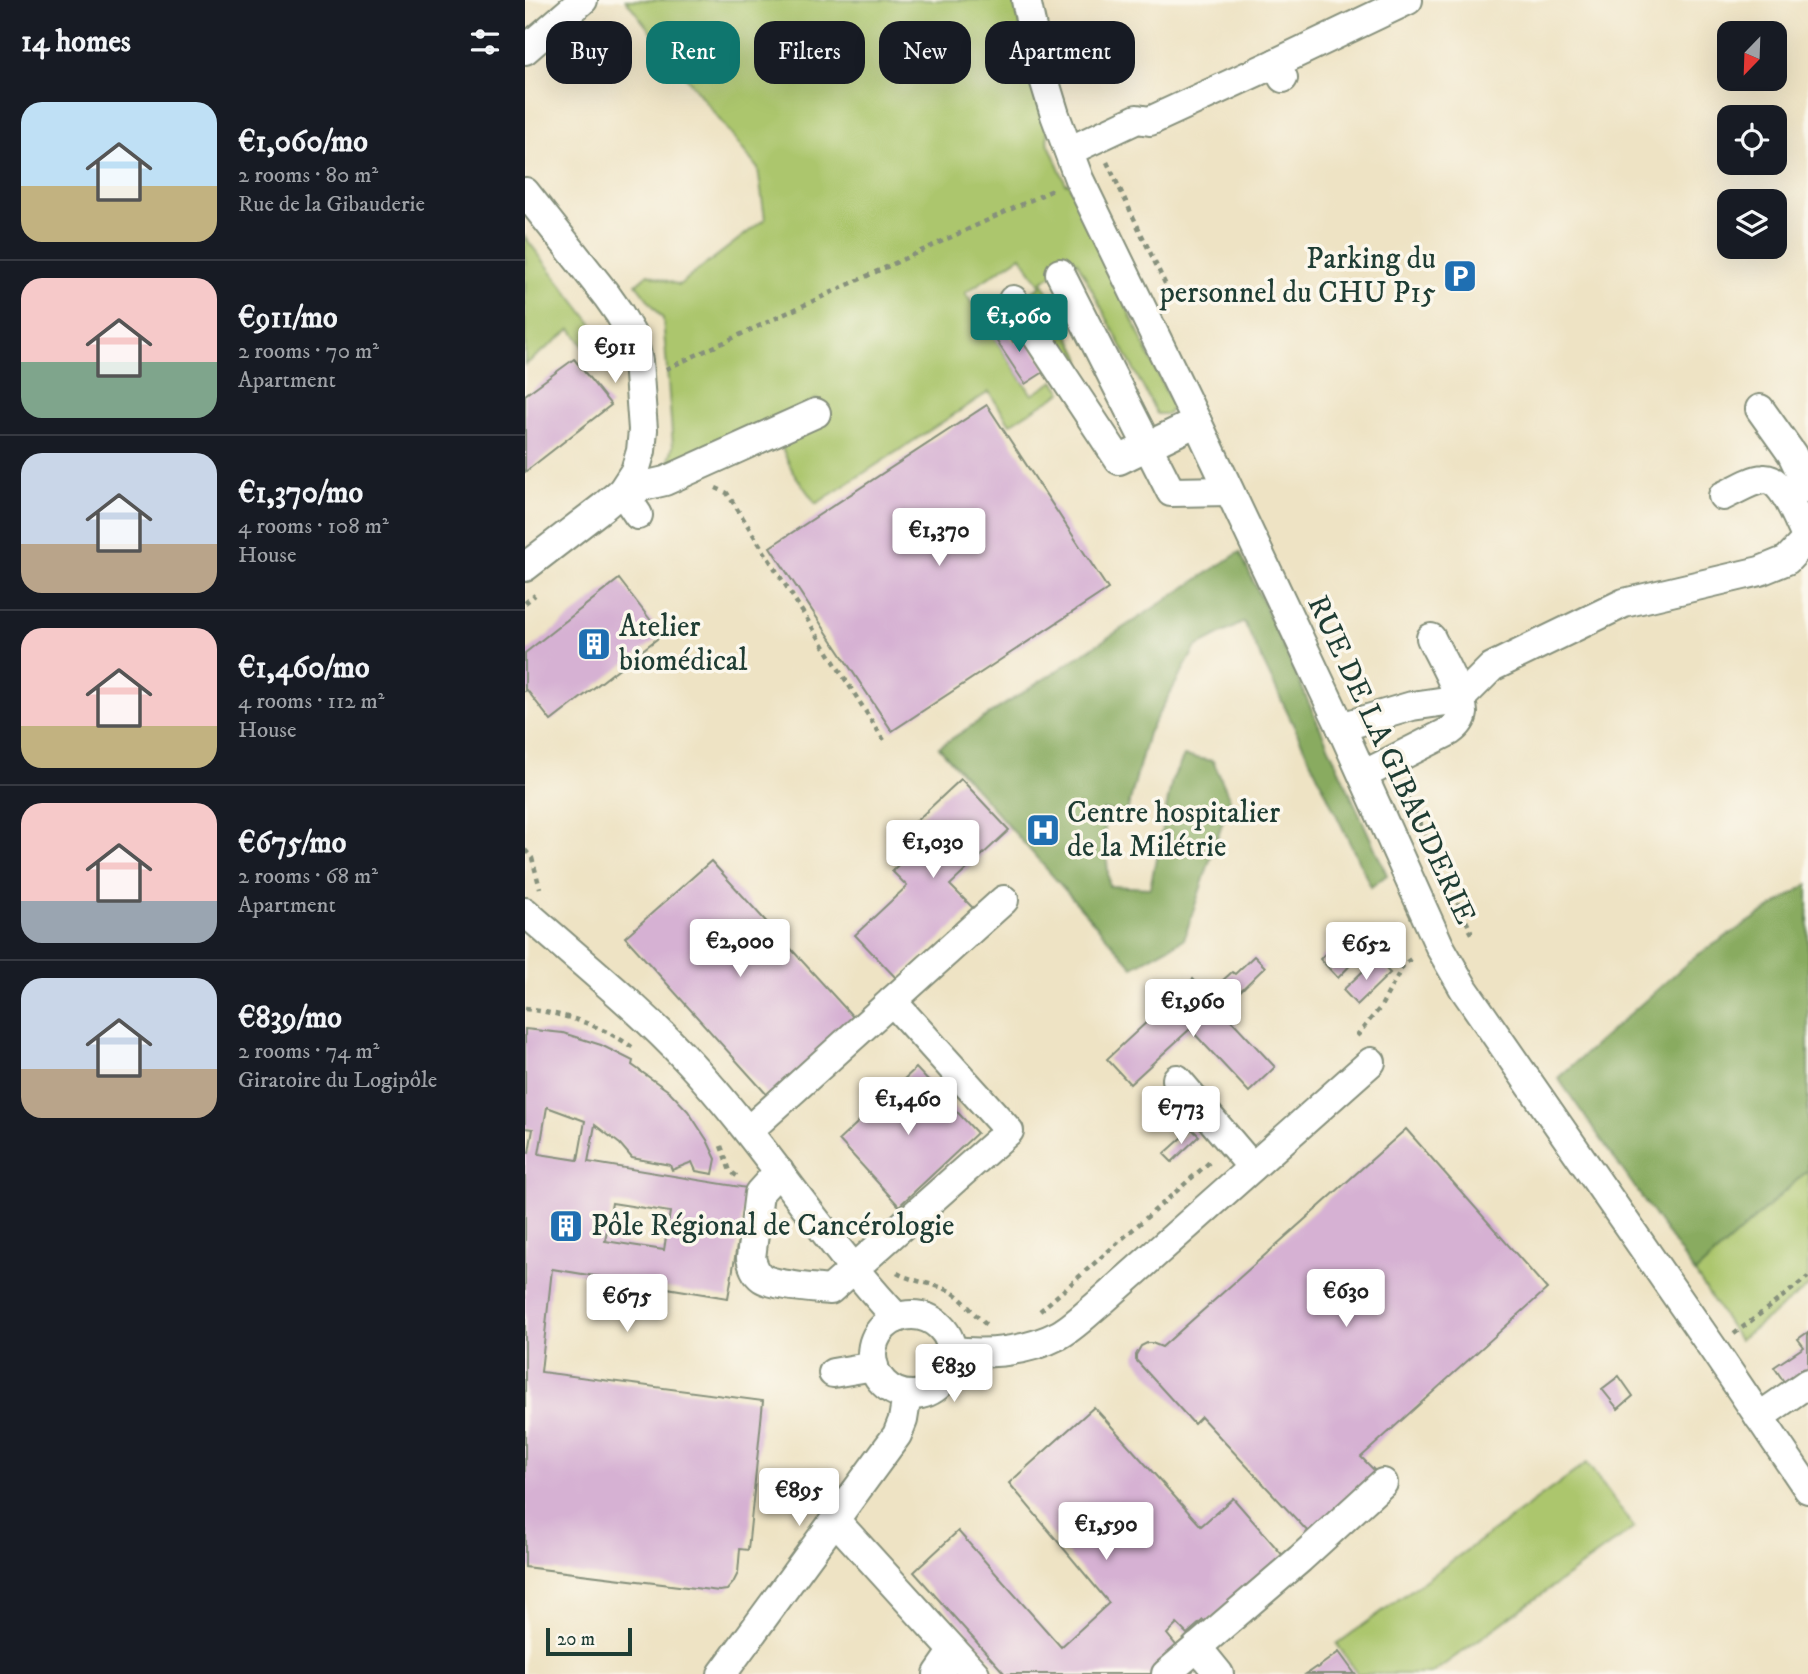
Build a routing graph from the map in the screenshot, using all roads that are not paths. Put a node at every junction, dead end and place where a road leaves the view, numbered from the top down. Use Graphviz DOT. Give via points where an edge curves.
graph roads {
  1 [pos="583,0"];
  2 [pos="1026,0"];
  3 [pos="1408,0"];
  4 [pos="525,50"];
  5 [pos="1069,151"];
  6 [pos="525,192"];
  7 [pos="1061,273"];
  8 [pos="1013,300"];
  9 [pos="1760,409"];
  10 [pos="816,413"];
  11 [pos="1197,422"];
  12 [pos="1148,446"];
  13 [pos="1808,488"];
  14 [pos="621,491"];
  15 [pos="1229,491"];
  16 [pos="1723,496"];
  17 [pos="638,515"];
  18 [pos="1808,537"];
  19 [pos="525,568"];
  20 [pos="1431,638"];
  21 [pos="1460,699"];
  22 [pos="1341,727"];
  23 [pos="1363,775"];
  24 [pos="1004,900"];
  25 [pos="535,902"];
  26 [pos="898,1008"];
  27 [pos="1371,1062"];
  28 [pos="1177,1079"];
  29 [pos="748,1131"];
  30 [pos="1252,1167"];
  31 [pos="779,1171"];
  32 [pos="865,1259"];
  33 [pos="897,1318"];
  34 [pos="953,1351"];
  35 [pos="874,1366"];
  36 [pos="832,1373"];
  37 [pos="1808,1383"];
  38 [pos="907,1395"];
  39 [pos="1759,1417"];
  40 [pos="1383,1483"];
  41 [pos="1808,1489"];
  42 [pos="835,1520"];
  43 [pos="1196,1647"];
  44 [pos="954,1651"];
  45 [pos="722,1674"];
  46 [pos="938,1674"];
  47 [pos="975,1674"];
  48 [pos="1166,1674"];
  49 [pos="1219,1674"];
  1 -- 4 [label="street"];
  2 -- 5 [label="street, RUE DE LA GIBAUDERIE" via="1040,66"];
  3 -- 5 [label="street" via="1217,99 1152,125 1137,120"];
  5 -- 11 [label="street, RUE DE LA GIBAUDERIE"];
  6 -- 14 [label="street" via="613,304 633,337 643,430 635,471"];
  7 -- 12 [label="street"];
  8 -- 12 [label="street" via="1119,460"];
  9 -- 13 [label="street" via="1792,454"];
  10 -- 14 [label="street" via="665,481"];
  11 -- 12 [label="street"];
  11 -- 15 [label="street, RUE DE LA GIBAUDERIE"];
  12 -- 15 [label="street" via="1171,492"];
  14 -- 17 [label="street"];
  14 -- 19 [label="street"];
  15 -- 22 [label="street, RUE DE LA GIBAUDERIE"];
  16 -- 18 [label="street" via="1767,478 1784,493"];
  18 -- 21 [label="street" via="1787,559 1760,571 1624,603 1492,667"];
  20 -- 21 [label="street"];
  21 -- 22 [label="street" via="1412,706"];
  21 -- 23 [label="street" via="1459,725"];
  22 -- 23 [label="street, RUE DE LA GIBAUDERIE"];
  23 -- 39 [label="street, RUE DE LA GIBAUDERIE" via="1440,947 1464,989"];
  24 -- 26 [label="street"];
  25 -- 29 [label="street" via="689,1062"];
  26 -- 29 [label="street"];
  26 -- 32 [label="street" via="1009,1130"];
  27 -- 30 [label="street"];
  28 -- 30 [label="street"];
  29 -- 31 [label="street"];
  30 -- 34 [label="street" via="1060,1334 1021,1350"];
  31 -- 32 [label="street"];
  31 -- 32 [label="street" via="759,1193 751,1258 760,1277 831,1290"];
  32 -- 33 [label="street"];
  33 -- 34 [label="street" via="921,1316 933,1321 942,1328"];
  33 -- 35 [label="street" via="877,1335 872,1347"];
  34 -- 38 [label="street" via="949,1374 942,1383 932,1391"];
  35 -- 36 [label="street"];
  35 -- 38 [label="street" via="883,1383"];
  37 -- 39 [label="street"];
  38 -- 42 [label="street" via="897,1435"];
  39 -- 41 [label="street, RUE DE LA GIBAUDERIE"];
  40 -- 43 [label="street"];
  42 -- 44 [label="street"];
  42 -- 45 [label="street"];
  43 -- 48 [label="street"];
  43 -- 49 [label="street"];
  44 -- 46 [label="street"];
  44 -- 47 [label="street"];
}
